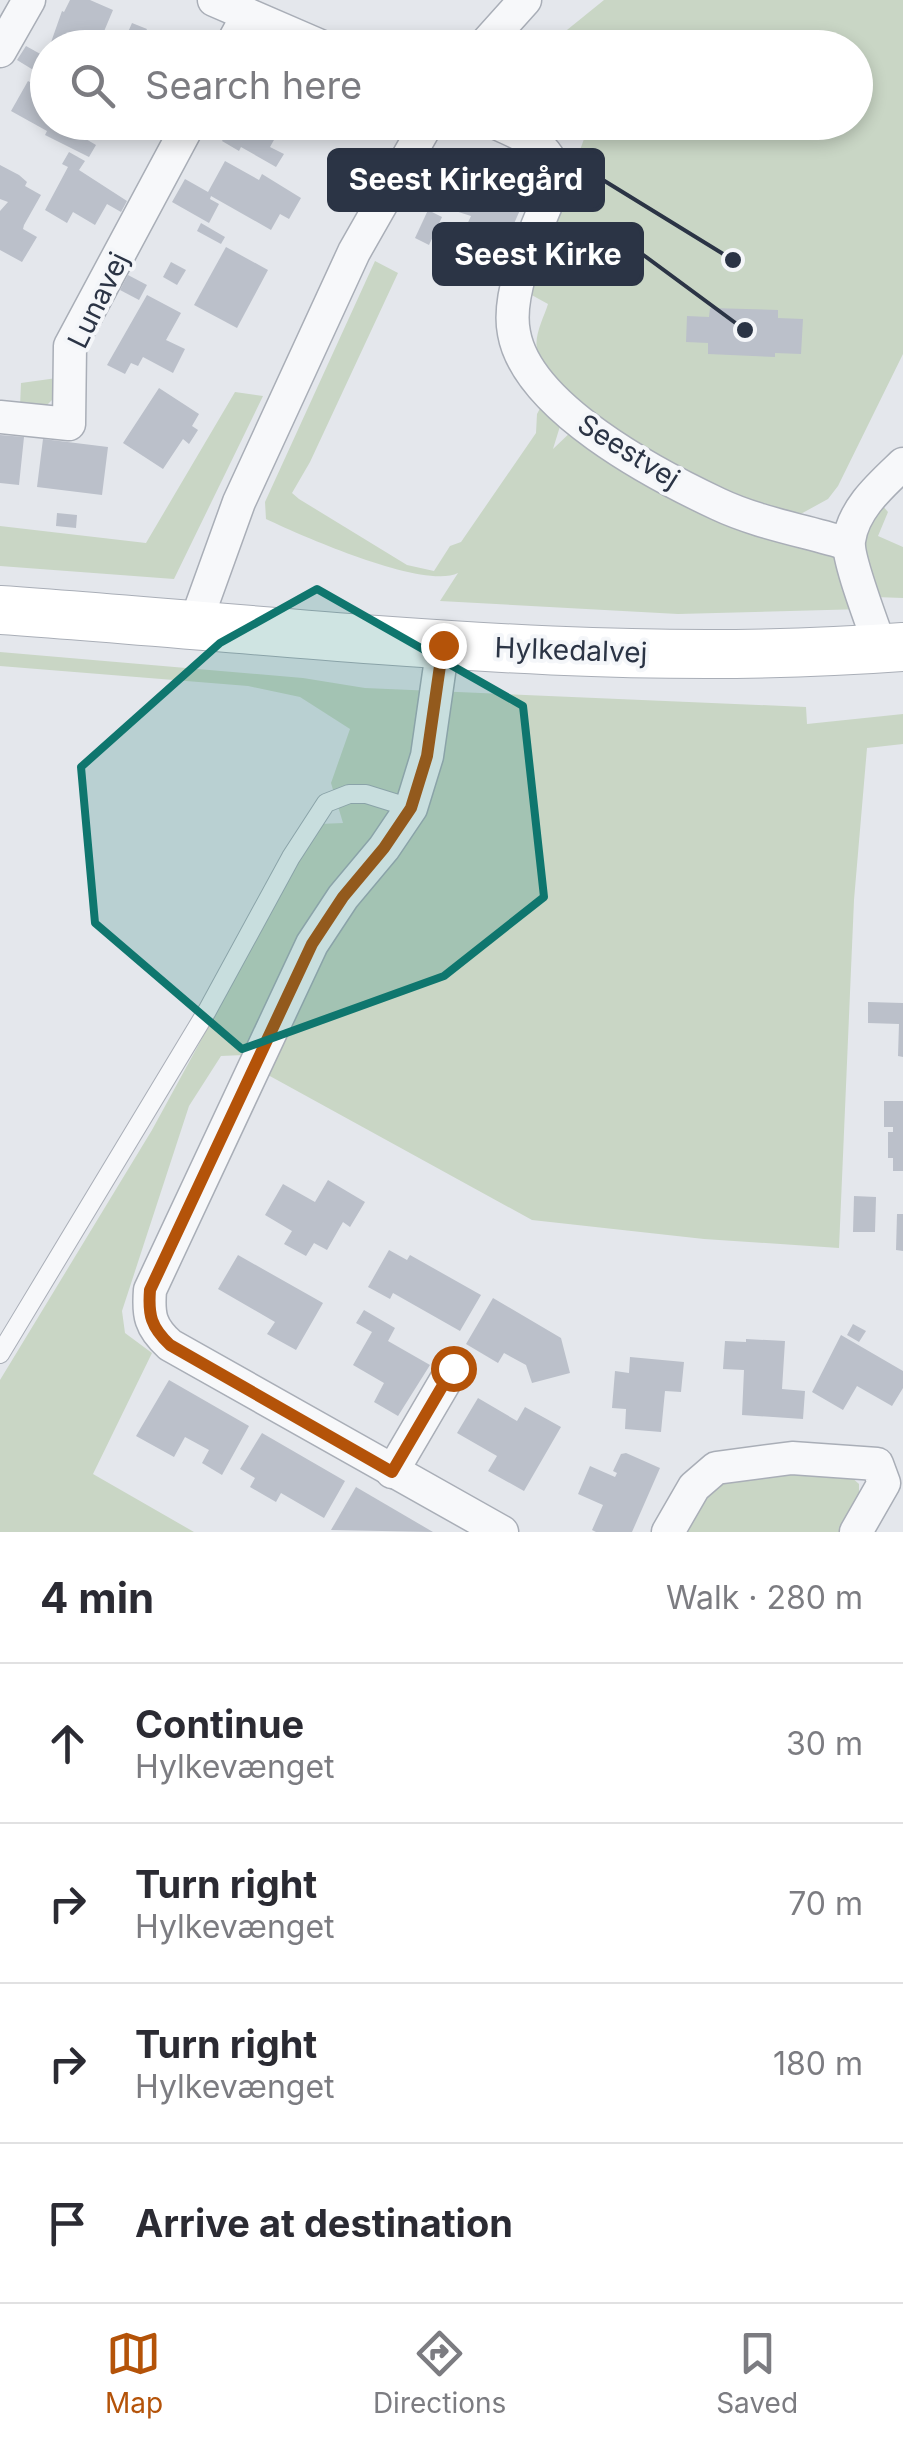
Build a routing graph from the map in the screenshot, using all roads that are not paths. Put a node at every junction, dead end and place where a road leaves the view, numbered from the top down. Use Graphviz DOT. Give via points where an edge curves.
graph roads {
  1 [pos="29,0"];
  2 [pos="214,0"];
  3 [pos="525,0"];
  4 [pos="248,15"];
  5 [pos="240,30"];
  6 [pos="283,30"];
  7 [pos="498,30"];
  8 [pos="0,51"];
  9 [pos="180,140"];
  10 [pos="418,140"];
  11 [pos="532,140"];
  12 [pos="0,417"];
  13 [pos="903,464"];
  14 [pos="848,544"];
  15 [pos="0,610"];
  16 [pos="195,624"];
  17 [pos="443,645"];
  18 [pos="892,648"];
  19 [pos="411,808"];
  20 [pos="0,1354"];
  21 [pos="453,1368"];
  22 [pos="392,1472"];
  23 [pos="502,1532"];
  24 [pos="668,1532"];
  25 [pos="856,1532"];
  1 -- 8 [label="street"];
  2 -- 4 [label="street"];
  3 -- 7 [label="street"];
  4 -- 5 [label="street"];
  4 -- 6 [label="street"];
  9 -- 12 [label="street, Lunavej" via="70,346 69,424"];
  10 -- 16 [label="street" via="354,252 239,502"];
  11 -- 14 [label="street, Seestvej" via="554,165 556,180 516,290 514,333 528,367 555,402 603,440 720,505"];
  13 -- 14 [label="street" via="876,488"];
  14 -- 18 [label="street"];
  15 -- 16 [label="street, Hylkedalvej"];
  16 -- 17 [label="street, Hylkedalvej"];
  17 -- 18 [label="street, Hylkedalvej" via="711,655"];
  17 -- 19 [label="street" via="427,756"];
  19 -- 20 [label="lane" via="366,794 326,803"];
  19 -- 22 [label="street" via="312,944 150,1290 148,1314 170,1345"];
  21 -- 22 [label="street"];
  22 -- 23 [label="street"];
  24 -- 25 [label="street" via="694,1487 716,1468 792,1458 877,1464 884,1482"];
}
